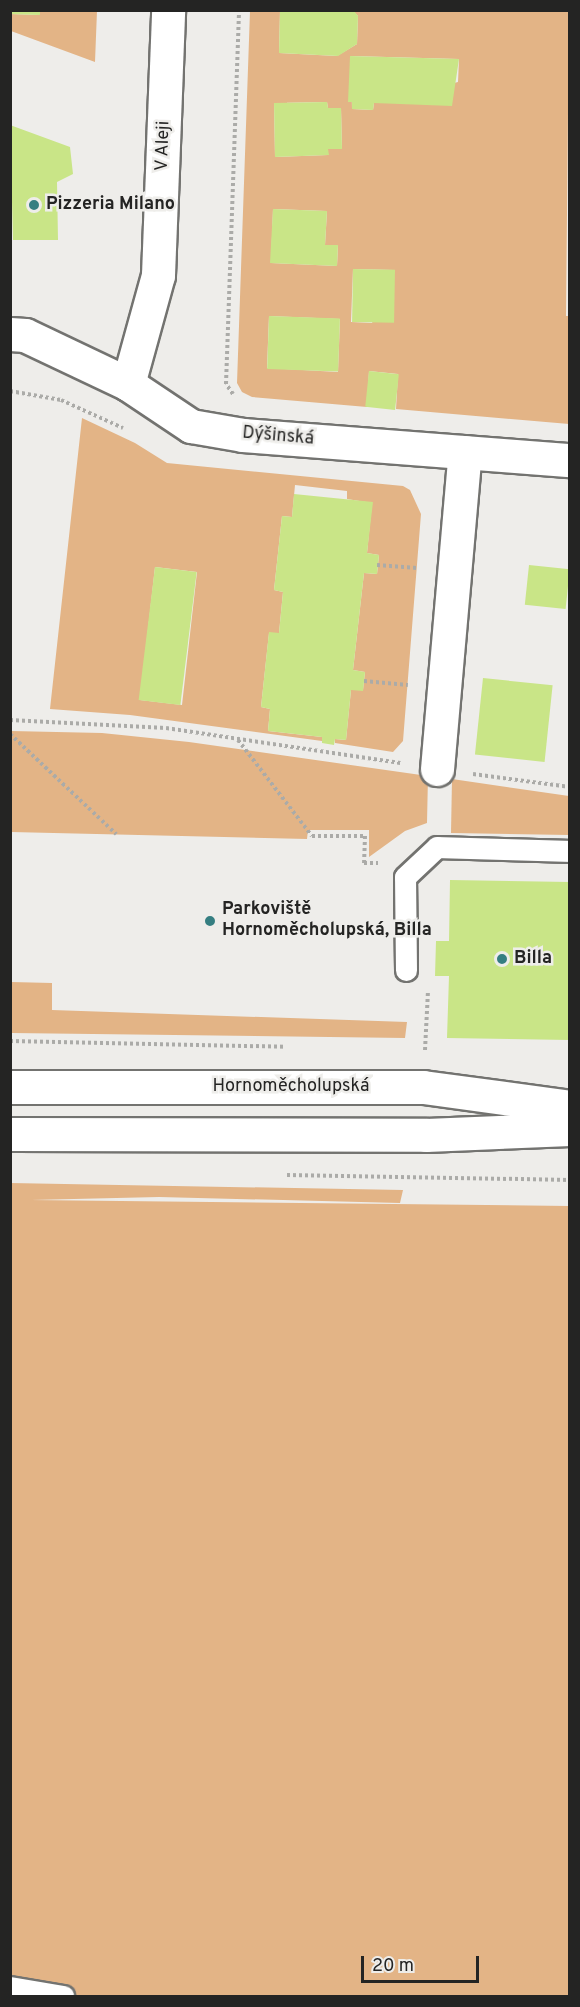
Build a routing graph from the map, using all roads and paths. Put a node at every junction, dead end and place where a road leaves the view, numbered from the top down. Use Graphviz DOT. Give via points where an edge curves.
graph roads {
  1 [pos="168,10"];
  2 [pos="239,10"];
  3 [pos="10,334"];
  4 [pos="128,384"];
  5 [pos="10,392"];
  6 [pos="240,399"];
  7 [pos="126,430"];
  8 [pos="465,452"];
  9 [pos="570,460"];
  10 [pos="377,565"];
  11 [pos="417,568"];
  12 [pos="364,681"];
  13 [pos="408,685"];
  14 [pos="10,720"];
  15 [pos="10,734"];
  16 [pos="238,739"];
  17 [pos="437,769"];
  18 [pos="570,787"];
  19 [pos="116,834"];
  20 [pos="570,851"];
  21 [pos="382,863"];
  22 [pos="406,970"];
  23 [pos="10,1087"];
  24 [pos="570,1107"];
  25 [pos="570,1129"];
  26 [pos="10,1134"];
  27 [pos="277,1175"];
  28 [pos="570,1180"];
  29 [pos="10,1987"];
  30 [pos="63,1996"];
  1 -- 4 [label="street, V Aleji" via="158,275"];
  2 -- 6 [label="path" via="226,384"];
  3 -- 4 [label="street, Dýšinská" via="25,335"];
  4 -- 8 [label="street, Dýšinská" via="191,426 243,435"];
  5 -- 7 [label="path" via="61,400"];
  8 -- 9 [label="street, Dýšinská"];
  8 -- 17 [label="street"];
  10 -- 11 [label="path"];
  12 -- 13 [label="path"];
  14 -- 16 [label="path" via="98,722"];
  15 -- 19 [label="path"];
  16 -- 17 [label="path"];
  16 -- 21 [label="path" via="312,836 365,836 364,863"];
  17 -- 18 [label="path"];
  20 -- 22 [label="lane" via="437,847 405,877"];
  23 -- 24 [label="street, Hornoměcholupská" via="423,1087"];
  25 -- 26 [label="street" via="426,1135"];
  27 -- 28 [label="path"];
  29 -- 30 [label="lane"];
}
